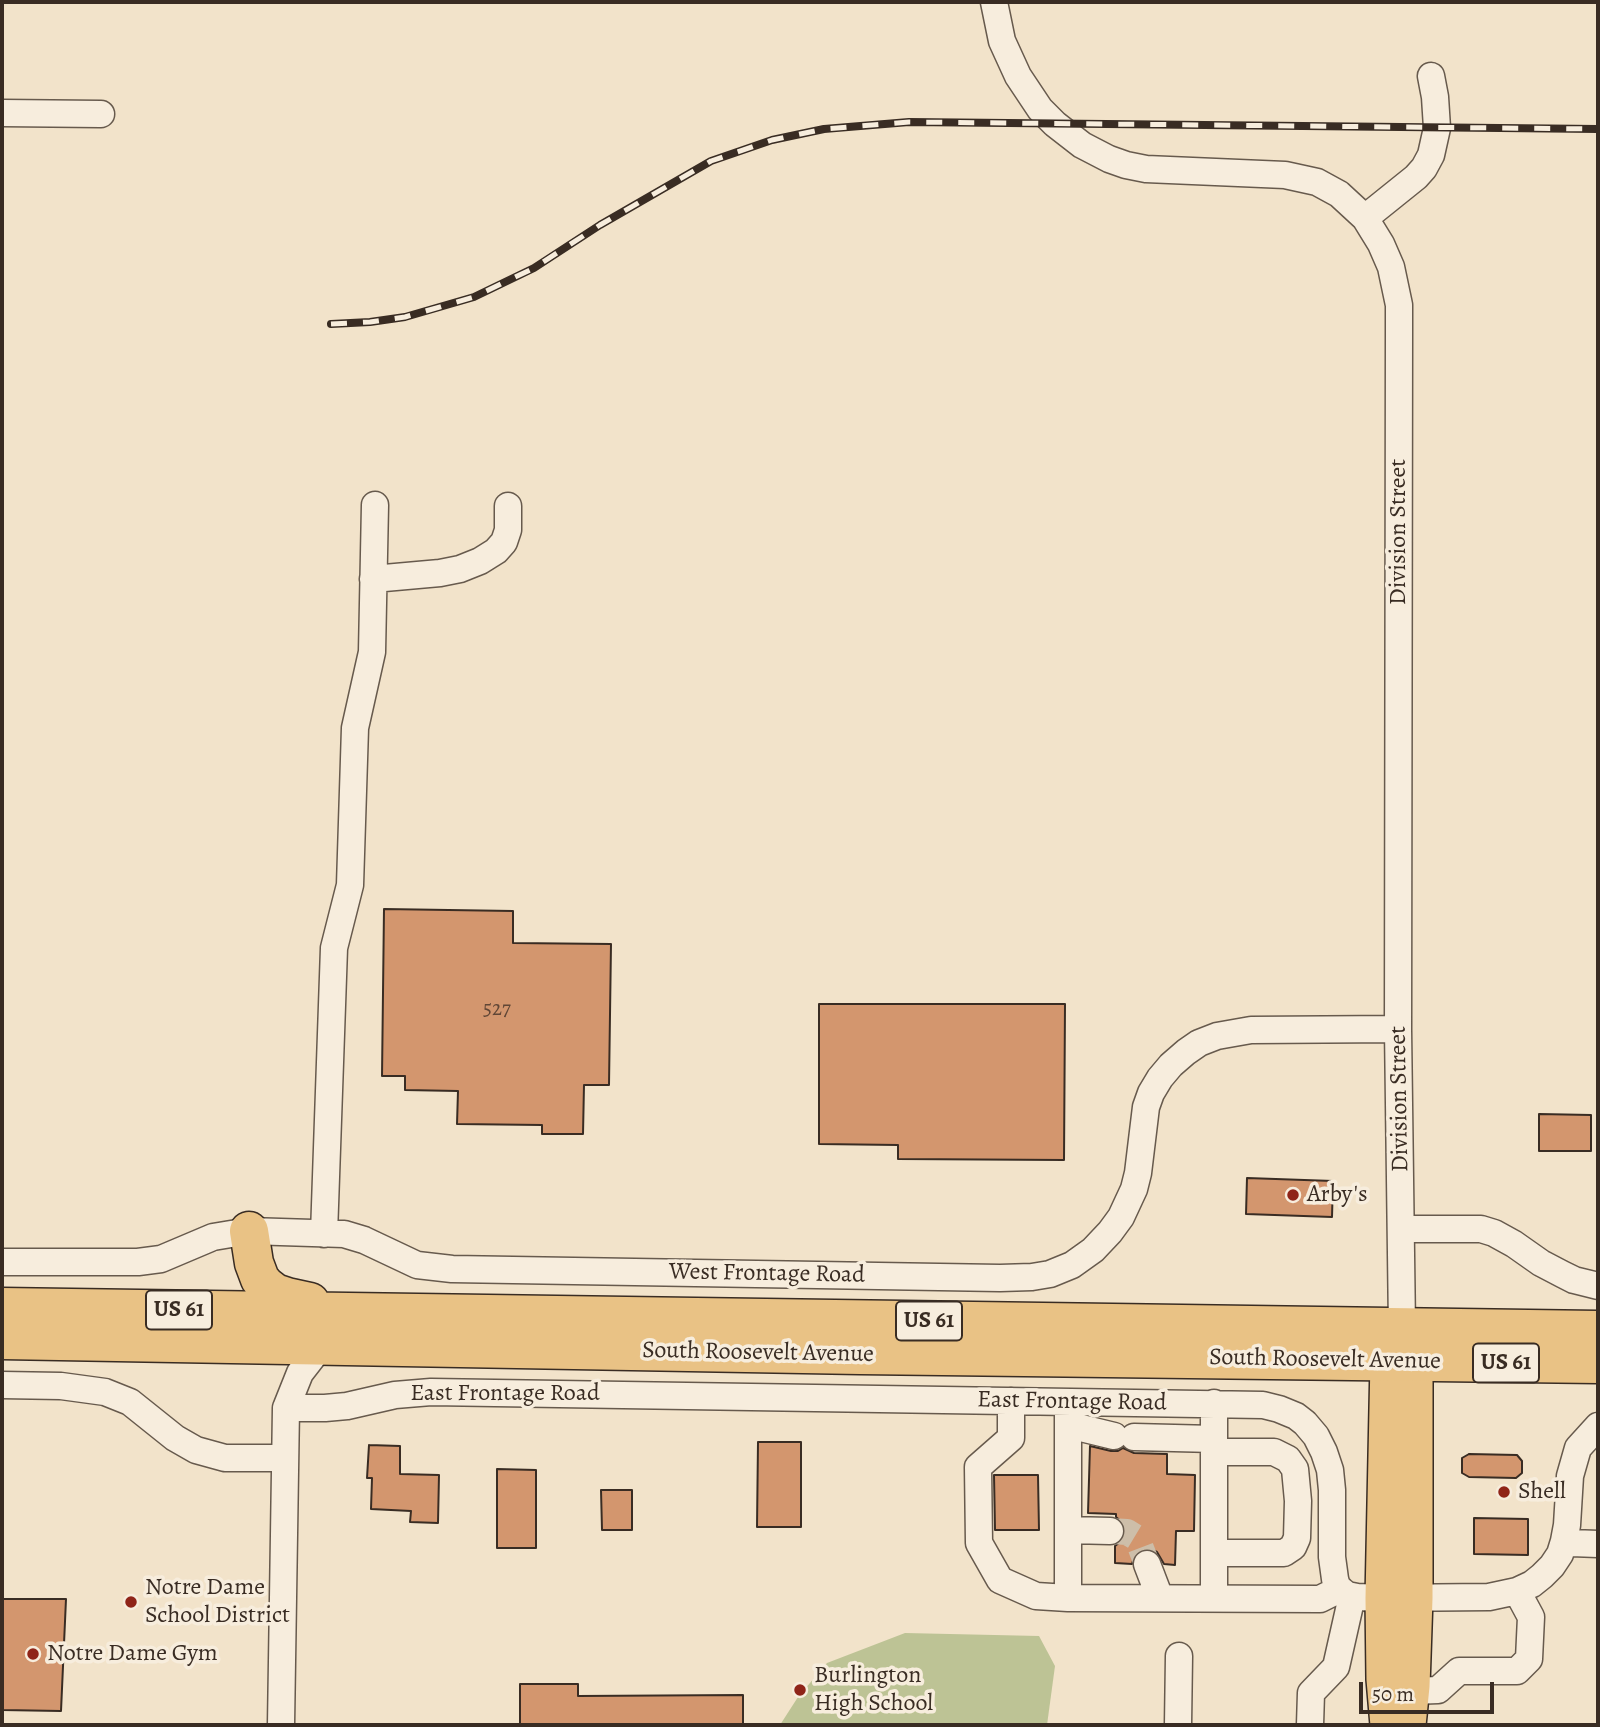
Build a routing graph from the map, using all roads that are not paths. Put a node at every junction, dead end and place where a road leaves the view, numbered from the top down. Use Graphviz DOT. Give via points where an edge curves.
graph roads {
  1 [pos="995,2"];
  2 [pos="1432,76"];
  3 [pos="2,113"];
  4 [pos="101,114"];
  5 [pos="1365,218"];
  6 [pos="374,505"];
  7 [pos="508,506"];
  8 [pos="373,579"];
  9 [pos="1398,1029"];
  10 [pos="1401,1229"];
  11 [pos="324,1234"];
  12 [pos="252,1247"];
  13 [pos="2,1262"];
  14 [pos="1598,1286"];
  15 [pos="2,1307"];
  16 [pos="206,1310"];
  17 [pos="248,1311"];
  18 [pos="356,1312"];
  19 [pos="455,1314"];
  20 [pos="1598,1330"];
  21 [pos="2,1340"];
  22 [pos="160,1343"];
  23 [pos="281,1345"];
  24 [pos="326,1345"];
  25 [pos="1402,1350"];
  26 [pos="1598,1364"];
  27 [pos="2,1385"];
  28 [pos="1011,1401"];
  29 [pos="1068,1402"];
  30 [pos="1214,1404"];
  31 [pos="286,1408"];
  32 [pos="1598,1426"];
  33 [pos="1068,1428"];
  34 [pos="1214,1446"];
  35 [pos="285,1458"];
  36 [pos="1069,1530"];
  37 [pos="1110,1531"];
  38 [pos="1564,1541"];
  39 [pos="1598,1544"];
  40 [pos="1214,1553"];
  41 [pos="1147,1564"];
  42 [pos="1517,1591"];
  43 [pos="1372,1595"];
  44 [pos="1068,1598"];
  45 [pos="1160,1598"];
  46 [pos="1214,1598"];
  47 [pos="1179,1656"];
  48 [pos="1412,1690"];
  49 [pos="281,1725"];
  50 [pos="1178,1725"];
  51 [pos="1310,1725"];
  52 [pos="1388,1725"];
  53 [pos="1408,1725"];
  1 -- 5 [label="street, Division Street" via="1002,41 1030,96 1055,124 1091,151 1146,169 1308,179 1339,194"];
  2 -- 5 [label="street" via="1437,128 1432,155 1416,177"];
  3 -- 4 [label="street"];
  5 -- 9 [label="street, Division Street" via="1386,253 1399,305"];
  6 -- 8 [label="street"];
  7 -- 8 [label="street" via="504,542 480,561 440,573"];
  8 -- 11 [label="street" via="372,652 355,727 350,885 334,948"];
  9 -- 10 [label="street, Division Street"];
  9 -- 11 [label="street, West Frontage Road" via="1234,1032 1186,1052 1151,1093 1138,1173 1121,1217 1079,1261 1050,1274 1000,1278 452,1269 417,1265 353,1236"];
  10 -- 14 [label="street" via="1481,1229 1574,1280"];
  10 -- 25 [label="street, Division Street"];
  11 -- 12 [label="street, West Frontage Road"];
  12 -- 13 [label="street, West Frontage Road" via="234,1233 138,1262"];
  12 -- 16 [label="highway" via="243,1256 231,1285"];
  12 -- 17 [label="highway" via="254,1279"];
  12 -- 18 [label="highway" via="260,1279 275,1293"];
  15 -- 16 [label="highway, South Roosevelt Avenue / US 61"];
  16 -- 17 [label="highway, South Roosevelt Avenue / US 61"];
  17 -- 18 [label="highway, South Roosevelt Avenue / US 61"];
  17 -- 22 [label="highway" via="224,1333"];
  18 -- 19 [label="highway, South Roosevelt Avenue / US 61"];
  19 -- 23 [label="highway" via="303,1327"];
  19 -- 25 [label="highway, South Roosevelt Avenue / US 61"];
  20 -- 25 [label="highway, South Roosevelt Avenue / US 61"];
  21 -- 22 [label="highway, South Roosevelt Avenue / US 61"];
  22 -- 23 [label="highway, South Roosevelt Avenue / US 61"];
  23 -- 24 [label="highway, South Roosevelt Avenue / US 61"];
  23 -- 31 [label="street" via="279,1386"];
  24 -- 25 [label="highway, South Roosevelt Avenue / US 61" via="832,1354"];
  24 -- 31 [label="street" via="300,1373"];
  25 -- 26 [label="highway, South Roosevelt Avenue / US 61"];
  25 -- 43 [label="main road, Division Street"];
  27 -- 35 [label="street" via="105,1392 130,1402 196,1450 225,1458"];
  28 -- 29 [label="street, East Frontage Road"];
  28 -- 31 [label="street, East Frontage Road" via="431,1392 348,1406"];
  28 -- 44 [label="street" via="1011,1438 978,1467 979,1542 1000,1580 1036,1596"];
  29 -- 30 [label="street, East Frontage Road"];
  29 -- 33 [label="street"];
  30 -- 34 [label="street"];
  30 -- 43 [label="street, East Frontage Road" via="1279,1409 1296,1416 1316,1436 1331,1470 1335,1579"];
  31 -- 35 [label="street"];
  32 -- 38 [label="street" via="1578,1448 1574,1460"];
  33 -- 34 [label="street"];
  33 -- 36 [label="street"];
  34 -- 40 [label="street"];
  34 -- 40 [label="street" via="1274,1452 1288,1459 1298,1486 1293,1547 1284,1553"];
  35 -- 49 [label="street"];
  36 -- 37 [label="street"];
  36 -- 44 [label="street"];
  38 -- 39 [label="street"];
  38 -- 42 [label="street" via="1552,1566"];
  40 -- 46 [label="street"];
  41 -- 45 [label="street"];
  42 -- 43 [label="street" via="1489,1597"];
  42 -- 48 [label="street" via="1531,1618 1530,1659 1517,1671 1459,1671 1438,1690"];
  43 -- 46 [label="street"];
  43 -- 48 [label="main road, Division Street"];
  43 -- 51 [label="street" via="1336,1667 1311,1693"];
  43 -- 52 [label="main road, Division Street"];
  44 -- 45 [label="street"];
  45 -- 46 [label="street"];
  47 -- 50 [label="street"];
  48 -- 53 [label="main road, Division Street"];
}
